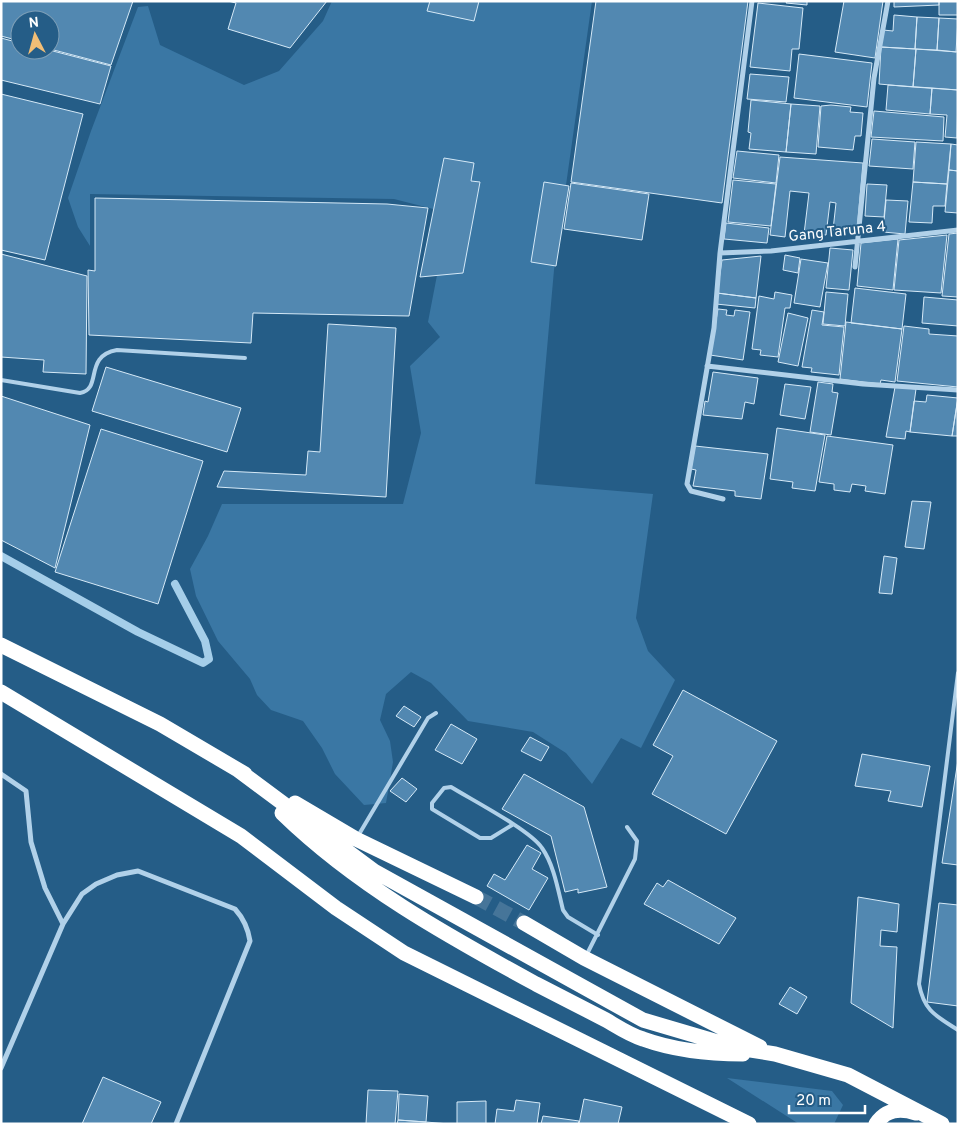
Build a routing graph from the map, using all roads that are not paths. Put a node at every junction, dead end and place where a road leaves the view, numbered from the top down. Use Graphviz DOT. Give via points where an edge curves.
graph roads {
  1 [pos="752,1"];
  2 [pos="888,1"];
  3 [pos="958,230"];
  4 [pos="858,241"];
  5 [pos="720,253"];
  6 [pos="855,267"];
  7 [pos="245,358"];
  8 [pos="707,366"];
  9 [pos="1,380"];
  10 [pos="958,390"];
  11 [pos="722,499"];
  12 [pos="1,645"];
  13 [pos="958,673"];
  14 [pos="1,692"];
  15 [pos="436,713"];
  16 [pos="238,770"];
  17 [pos="1,774"];
  18 [pos="512,825"];
  19 [pos="626,827"];
  20 [pos="356,839"];
  21 [pos="476,897"];
  22 [pos="524,923"];
  23 [pos="63,924"];
  24 [pos="598,935"];
  25 [pos="584,958"];
  26 [pos="958,1030"];
  27 [pos="775,1054"];
  28 [pos="1,1068"];
  29 [pos="939,1122"];
  30 [pos="176,1124"];
  31 [pos="749,1124"];
  32 [pos="876,1124"];
  1 -- 5 [label="street"];
  2 -- 4 [label="street" via="874,78"];
  3 -- 4 [label="street, Gang Taruna 4"];
  4 -- 5 [label="street, Gang Taruna 4"];
  4 -- 6 [label="street"];
  5 -- 8 [label="street" via="714,328"];
  7 -- 9 [label="lane" via="106,352 99,358 90,388 80,393"];
  8 -- 10 [label="street" via="863,384"];
  8 -- 11 [label="street" via="687,484 691,491"];
  12 -- 16 [label="highway" via="160,724"];
  13 -- 26 [label="lane" via="918,984 930,1012"];
  14 -- 31 [label="highway" via="240,836 336,908 404,953"];
  15 -- 20 [label="lane" via="428,718"];
  16 -- 20 [label="highway"];
  16 -- 27 [label="highway" via="374,871 643,1020 738,1048"];
  16 -- 27 [label="highway" via="304,835 362,880 401,907 552,993 651,1042 712,1054"];
  17 -- 23 [label="street" via="26,791 31,842 45,888"];
  18 -- 18 [label="lane" via="451,787 444,788 432,803 432,809 480,838 491,838"];
  18 -- 24 [label="lane" via="542,848 568,917"];
  19 -- 24 [label="lane" via="637,841 635,859"];
  20 -- 21 [label="highway"];
  22 -- 25 [label="highway"];
  23 -- 28 [label="street"];
  23 -- 30 [label="street" via="82,894 96,884 138,871 235,909 243,917 250,941"];
  24 -- 25 [label="lane"];
  25 -- 27 [label="highway"];
  27 -- 29 [label="highway" via="848,1075"];
  29 -- 32 [label="highway" via="902,1109 882,1114"];
}
